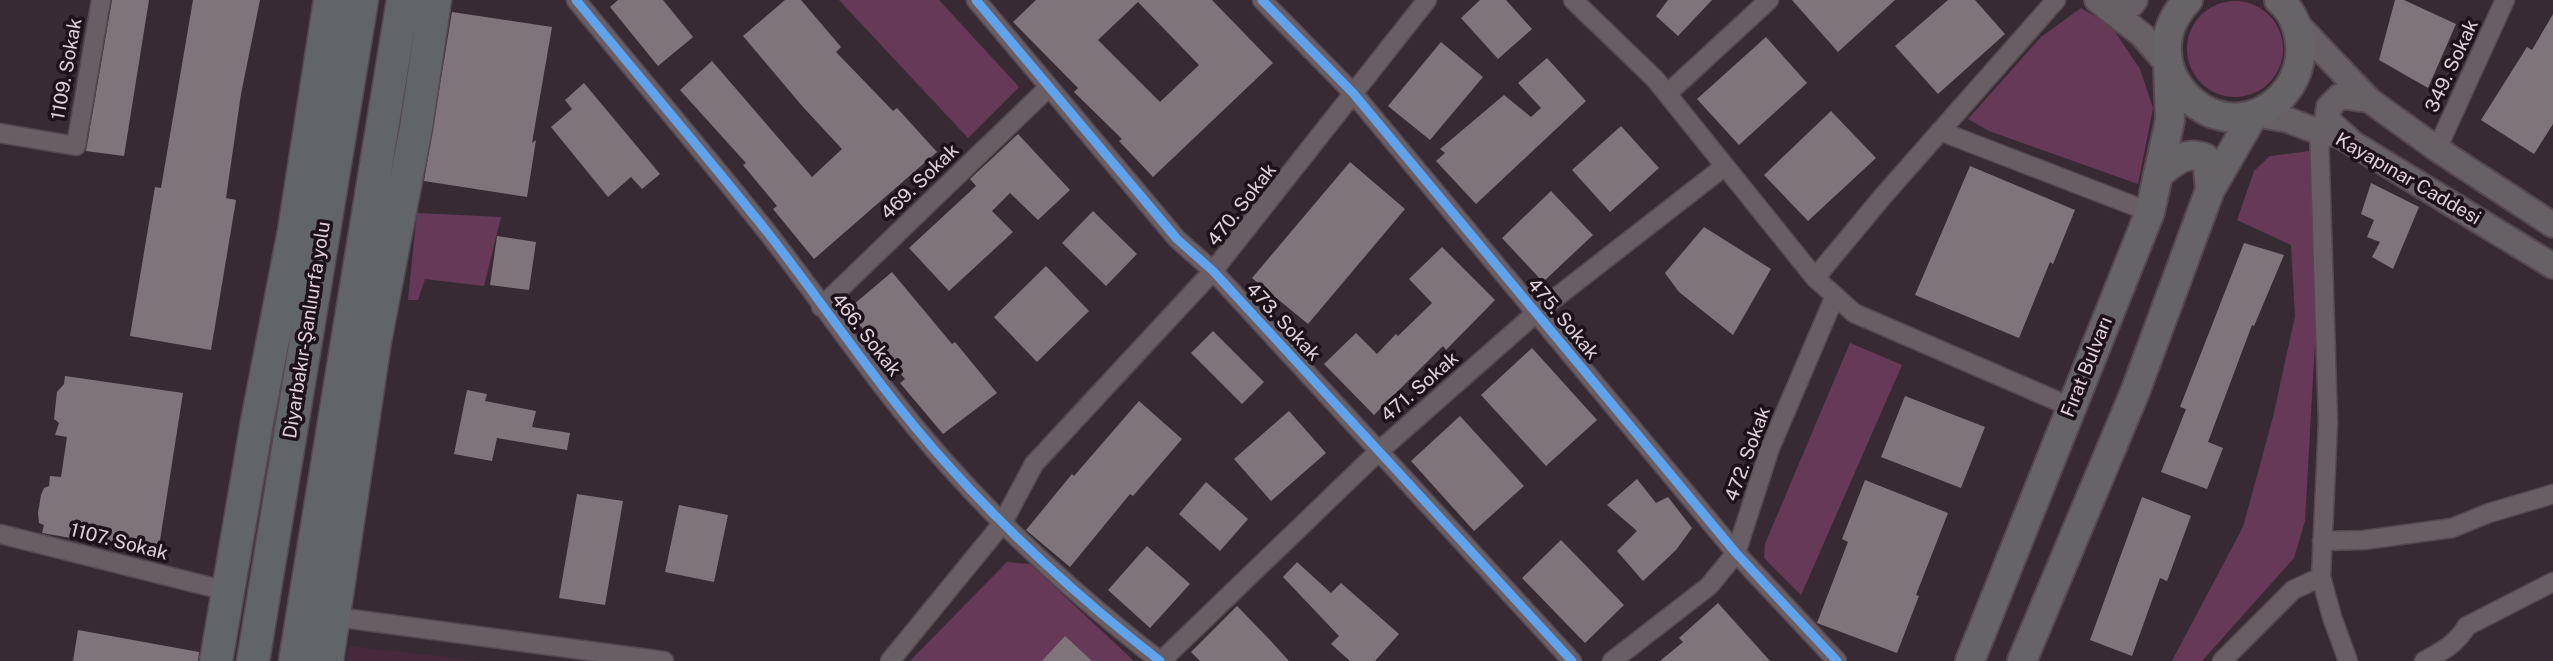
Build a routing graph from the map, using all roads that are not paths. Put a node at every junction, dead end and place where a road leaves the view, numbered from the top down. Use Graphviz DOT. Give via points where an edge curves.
graph roads {
  1 [pos="101,0"];
  2 [pos="330,0"];
  3 [pos="362,0"];
  4 [pos="404,0"];
  5 [pos="435,0"];
  6 [pos="576,0"];
  7 [pos="1262,0"];
  8 [pos="1427,0"];
  9 [pos="1573,0"];
  10 [pos="1769,0"];
  11 [pos="2056,0"];
  12 [pos="2135,0"];
  13 [pos="2188,0"];
  14 [pos="2279,0"];
  15 [pos="2505,0"];
  16 [pos="979,1"];
  17 [pos="2097,1"];
  18 [pos="2298,12"];
  19 [pos="2168,65"];
  20 [pos="1049,87"];
  21 [pos="1353,93"];
  22 [pos="1667,94"];
  23 [pos="2369,100"];
  24 [pos="2254,114"];
  25 [pos="1940,131"];
  26 [pos="2319,132"];
  27 [pos="0,133"];
  28 [pos="2353,143"];
  29 [pos="2437,149"];
  30 [pos="1725,166"];
  31 [pos="2158,173"];
  32 [pos="2210,190"];
  33 [pos="2150,212"];
  34 [pos="2551,220"];
  35 [pos="2553,266"];
  36 [pos="1213,271"];
  37 [pos="1815,278"];
  38 [pos="1835,296"];
  39 [pos="821,307"];
  40 [pos="1536,313"];
  41 [pos="309,321"];
  42 [pos="375,341"];
  43 [pos="2071,407"];
  44 [pos="257,422"];
  45 [pos="1378,452"];
  46 [pos="2553,494"];
  47 [pos="319,517"];
  48 [pos="1002,524"];
  49 [pos="0,534"];
  50 [pos="2322,541"];
  51 [pos="1736,553"];
  52 [pos="2321,577"];
  53 [pos="2553,582"];
  54 [pos="227,591"];
  55 [pos="335,617"];
  56 [pos="216,661"];
  57 [pos="253,661"];
  58 [pos="295,661"];
  59 [pos="327,661"];
  60 [pos="664,661"];
  61 [pos="890,661"];
  62 [pos="1160,661"];
  63 [pos="1572,661"];
  64 [pos="1612,661"];
  65 [pos="1837,661"];
  66 [pos="1970,661"];
  67 [pos="2022,661"];
  68 [pos="2222,661"];
  69 [pos="2348,661"];
  70 [pos="2424,661"];
  1 -- 27 [label="street, 1109. Sokak" via="76,146"];
  2 -- 44 [label="highway" via="294,231"];
  3 -- 41 [label="highway, Diyarbakır-Şanlıurfa yolu"];
  4 -- 47 [label="highway"];
  5 -- 42 [label="highway"];
  6 -- 39 [label="street, 466. Sokak" via="768,234"];
  7 -- 21 [label="street, 475. Sokak"];
  8 -- 21 [label="street, 470. Sokak"];
  9 -- 22 [label="street"];
  10 -- 22 [label="street"];
  11 -- 25 [label="street"];
  12 -- 17 [label="main road" via="2118,6"];
  13 -- 19 [label="main road, Fırat Bulvarı" via="2170,27"];
  14 -- 18 [label="main road"];
  15 -- 29 [label="street, 349. Sokak"];
  16 -- 20 [label="street, 473. Sokak"];
  17 -- 19 [label="main road" via="2142,35"];
  18 -- 23 [label="main road, Kayapınar Caddesi"];
  18 -- 24 [label="main road" via="2299,67 2290,88 2274,104"];
  19 -- 24 [label="main road" via="2176,86 2210,113"];
  19 -- 31 [label="main road, Fırat Bulvarı" via="2170,120"];
  20 -- 36 [label="street, 473. Sokak" via="1177,239"];
  20 -- 39 [label="street, 469. Sokak"];
  21 -- 36 [label="street, 470. Sokak"];
  21 -- 40 [label="street, 475. Sokak"];
  22 -- 30 [label="street"];
  23 -- 28 [label="main road" via="2340,96 2329,107 2327,120"];
  23 -- 29 [label="main road, Kayapınar Caddesi"];
  24 -- 26 [label="main road, Kayapınar Caddesi"];
  24 -- 32 [label="main road"];
  25 -- 33 [label="street"];
  25 -- 37 [label="street"];
  26 -- 28 [label="main road, Kayapınar Caddesi"];
  26 -- 50 [label="street" via="2328,422"];
  28 -- 35 [label="main road, Kayapınar Caddesi"];
  29 -- 34 [label="main road, Kayapınar Caddesi"];
  30 -- 37 [label="street"];
  30 -- 40 [label="street, 471. Sokak"];
  31 -- 32 [label="main road" via="2194,154 2205,158"];
  31 -- 33 [label="main road, Fırat Bulvarı"];
  32 -- 67 [label="main road" via="2135,392"];
  33 -- 43 [label="main road, Fırat Bulvarı"];
  36 -- 45 [label="street, 473. Sokak"];
  36 -- 48 [label="street, 470. Sokak" via="1034,464"];
  37 -- 38 [label="street"];
  38 -- 43 [label="street" via="1854,313"];
  38 -- 51 [label="street, 472. Sokak" via="1770,448"];
  39 -- 48 [label="street, 466. Sokak" via="945,462"];
  40 -- 45 [label="street, 471. Sokak"];
  40 -- 51 [label="street, 475. Sokak"];
  41 -- 44 [label="highway"];
  41 -- 57 [label="highway, Diyarbakır-Şanlıurfa yolu"];
  42 -- 47 [label="highway"];
  42 -- 55 [label="highway"];
  43 -- 66 [label="main road, Fırat Bulvarı"];
  44 -- 54 [label="highway"];
  45 -- 62 [label="street, 471. Sokak"];
  45 -- 63 [label="street, 473. Sokak"];
  46 -- 50 [label="street" via="2452,528"];
  47 -- 58 [label="highway"];
  48 -- 61 [label="street, 470. Sokak"];
  48 -- 62 [label="street, 466. Sokak"];
  49 -- 54 [label="street, 1107. Sokak"];
  50 -- 52 [label="street"];
  51 -- 64 [label="street, 472. Sokak" via="1709,586"];
  51 -- 65 [label="street, 475. Sokak"];
  52 -- 68 [label="street" via="2293,590"];
  52 -- 69 [label="street"];
  53 -- 70 [label="street" via="2467,626 2448,649"];
  54 -- 56 [label="highway"];
  55 -- 59 [label="highway"];
  55 -- 60 [label="street"];
}
